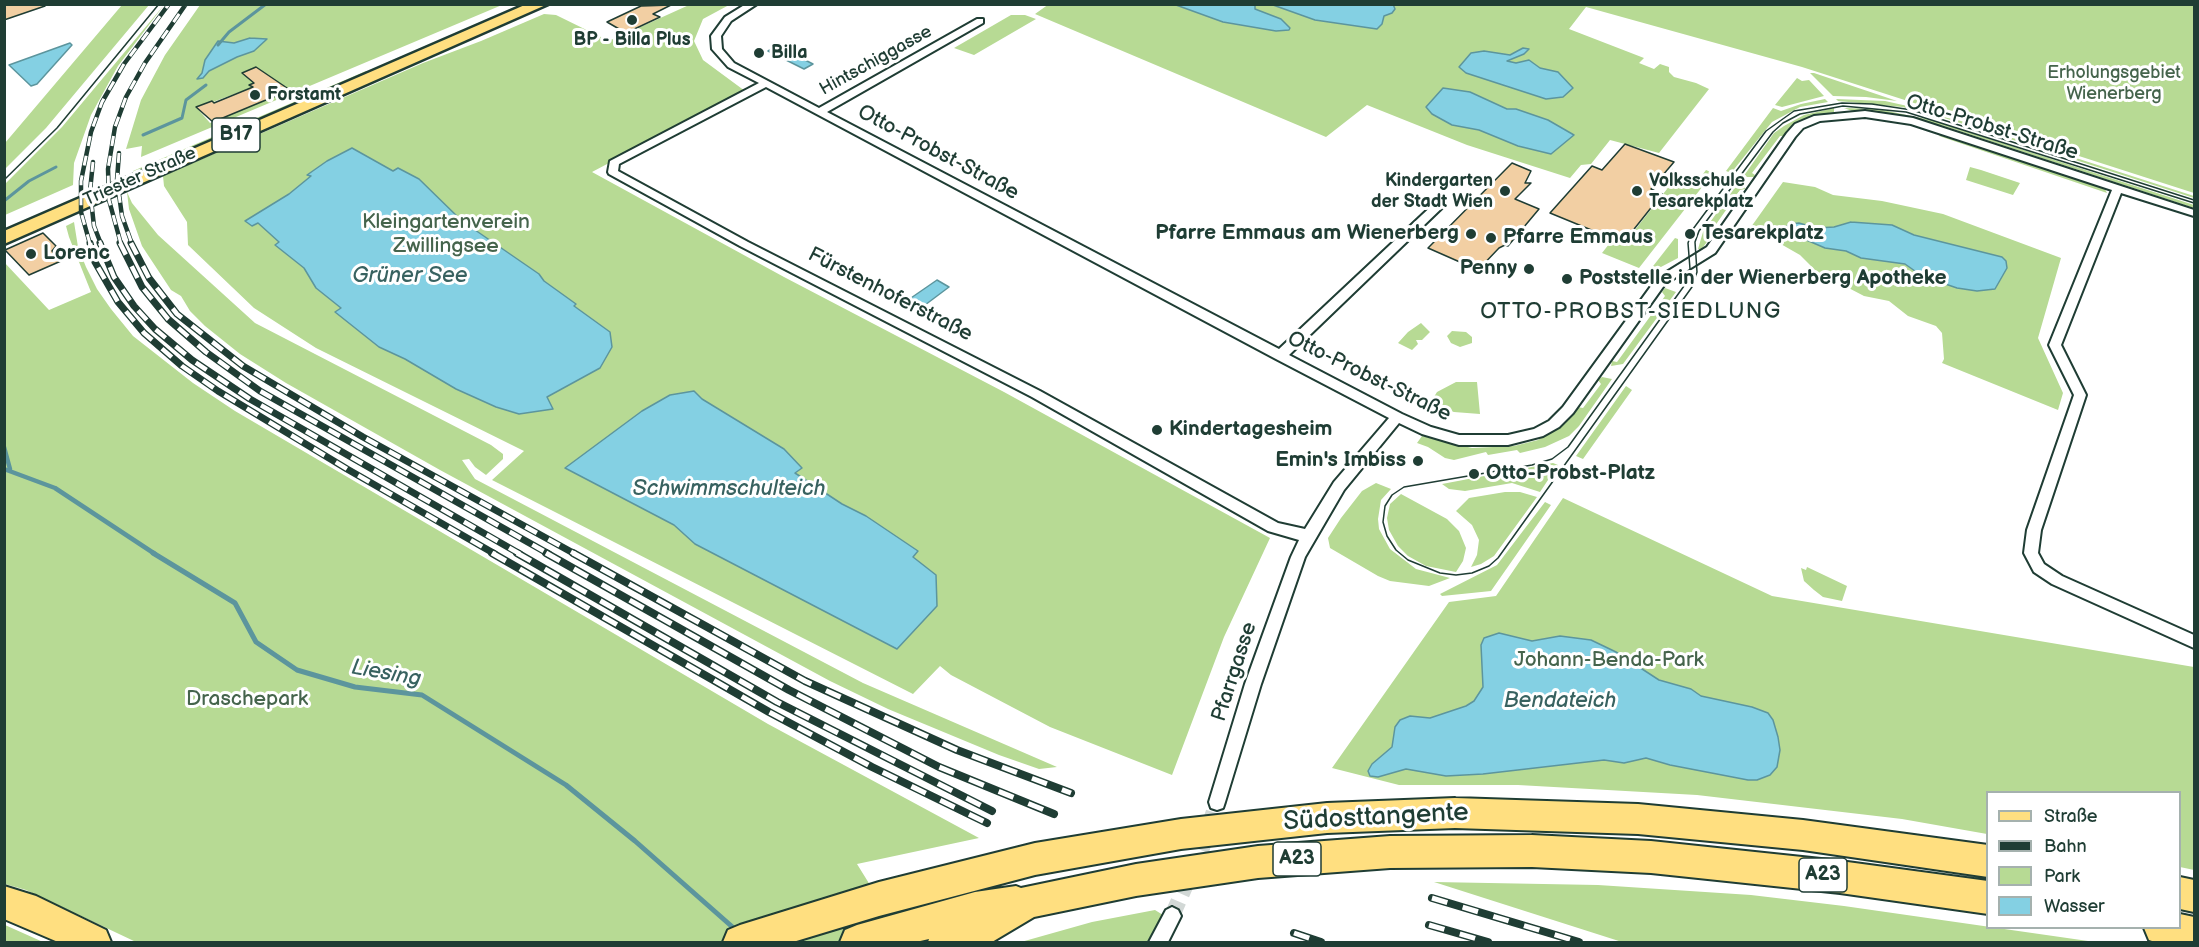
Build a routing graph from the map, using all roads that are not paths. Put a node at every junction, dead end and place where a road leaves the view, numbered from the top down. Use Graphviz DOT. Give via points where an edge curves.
graph roads {
  1 [pos="512,4"];
  2 [pos="541,4"];
  3 [pos="753,4"];
  4 [pos="980,21"];
  5 [pos="765,84"];
  6 [pos="819,112"];
  7 [pos="2118,188"];
  8 [pos="1442,202"];
  9 [pos="2194,213"];
  10 [pos="4,223"];
  11 [pos="4,238"];
  12 [pos="1280,356"];
  13 [pos="1397,417"];
  14 [pos="1309,535"];
  15 [pos="2194,642"];
  16 [pos="1217,802"];
  17 [pos="1986,861"];
  18 [pos="1986,898"];
  19 [pos="4,902"];
  20 [pos="1028,902"];
  21 [pos="1172,916"];
  22 [pos="2170,929"];
  23 [pos="2194,934"];
  24 [pos="94,942"];
  25 [pos="740,942"];
  26 [pos="857,942"];
  27 [pos="945,942"];
  28 [pos="1158,942"];
  1 -- 10 [label="main road, Triester Straße / B17"];
  2 -- 11 [label="main road, Triester Straße / B17"];
  3 -- 5 [label="street, Otto-Probst-Straße" via="720,28 717,49 731,65"];
  4 -- 6 [label="street, Hintschiggasse"];
  5 -- 6 [label="street, Otto-Probst-Straße"];
  5 -- 14 [label="street, Fürstenhoferstraße" via="614,163 613,172 1036,394 1273,527"];
  6 -- 12 [label="street, Otto-Probst-Straße"];
  7 -- 9 [label="street, Otto-Probst-Straße"];
  7 -- 13 [label="street, Otto-Probst-Straße" via="1913,121 1865,114 1818,118 1799,126 1791,135 1711,250 1661,281 1554,424 1526,437 1470,441 1427,431"];
  7 -- 15 [label="street" via="2055,345 2080,395 2034,530 2031,553 2039,568 2057,580"];
  8 -- 12 [label="street"];
  12 -- 13 [label="street, Otto-Probst-Straße"];
  13 -- 14 [label="street" via="1339,486"];
  14 -- 16 [label="street, Pfarrgasse" via="1253,684"];
  17 -- 25 [label="highway, Südosttangente / A23" via="1723,826 1524,813 1327,818 1181,834 1035,859 879,899"];
  18 -- 20 [label="highway, Südosttangente / A23" via="1727,864 1532,851 1390,852 1258,862 1136,880"];
  19 -- 24 [label="highway"];
  20 -- 26 [label="highway" via="975,909"];
  20 -- 27 [label="highway, Südosttangente / A23" via="981,930"];
  21 -- 28 [label="street"];
  22 -- 23 [label="highway"];
}
